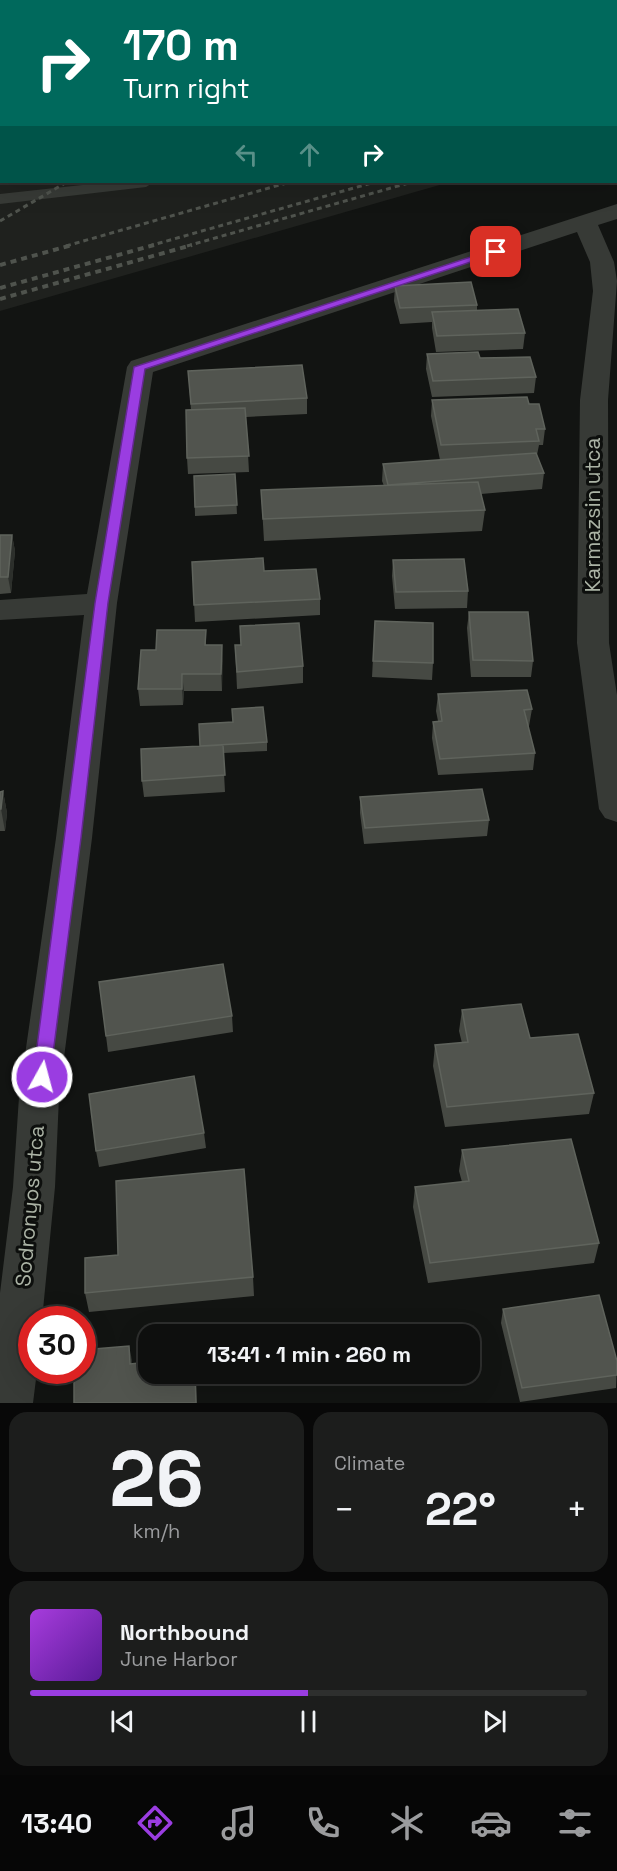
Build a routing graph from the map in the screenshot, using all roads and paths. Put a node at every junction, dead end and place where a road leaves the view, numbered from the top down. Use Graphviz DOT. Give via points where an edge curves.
graph roads {
  1 [pos="137,183"];
  2 [pos="0,199"];
  3 [pos="617,211"];
  4 [pos="585,223"];
  5 [pos="101,603"];
  6 [pos="0,610"];
  7 [pos="617,809"];
  8 [pos="10,1403"];
  1 -- 2 [label="lane"];
  3 -- 4 [label="street"];
  4 -- 5 [label="street, Sodronyos utca" via="140,367"];
  4 -- 7 [label="street, Karmazsin utca" via="602,262 606,291 594,400 593,643"];
  5 -- 6 [label="street"];
  5 -- 8 [label="street, Sodronyos utca" via="39,1097 34,1187"];
}
